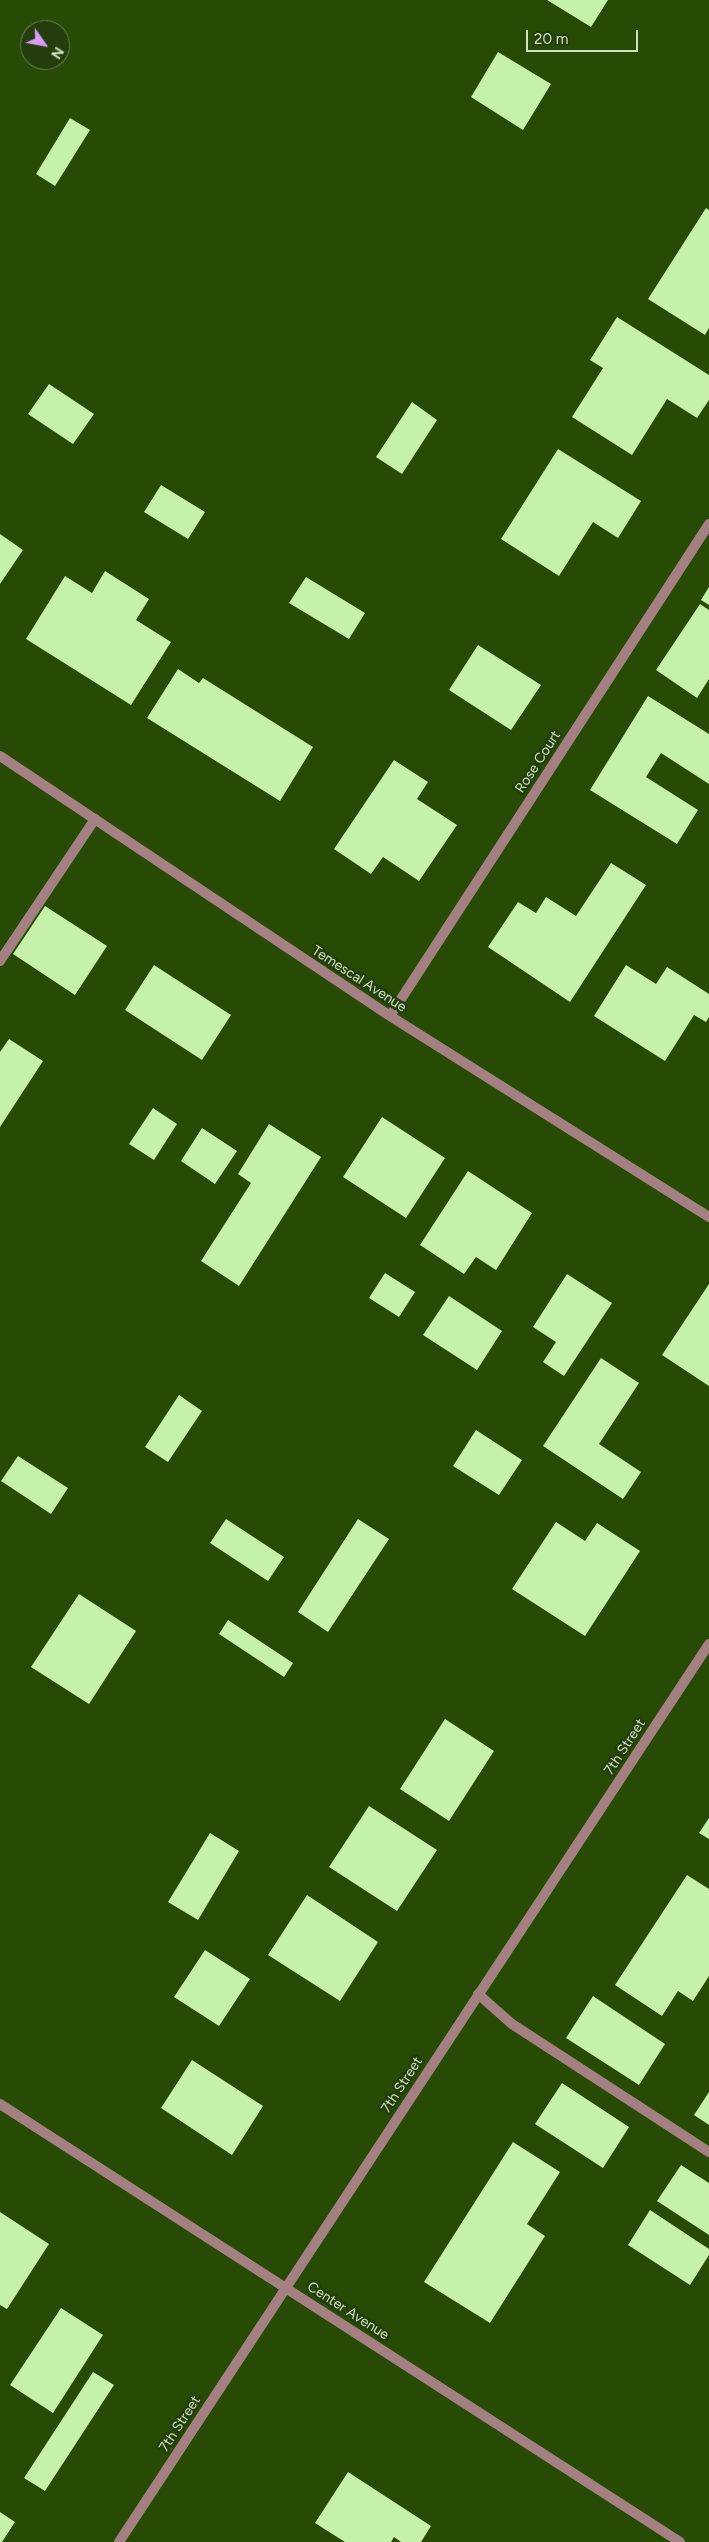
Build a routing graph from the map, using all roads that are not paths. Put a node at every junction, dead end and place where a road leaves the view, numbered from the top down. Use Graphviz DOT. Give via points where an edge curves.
graph roads {
  1 [pos="709,524"];
  2 [pos="0,756"];
  3 [pos="95,819"];
  4 [pos="0,961"];
  5 [pos="390,1016"];
  6 [pos="709,1217"];
  7 [pos="709,1644"];
  8 [pos="478,1994"];
  9 [pos="0,2104"];
  10 [pos="709,2152"];
  11 [pos="286,2287"];
  12 [pos="119,2542"];
  13 [pos="680,2542"];
  1 -- 5 [label="street, Rose Court"];
  2 -- 3 [label="street, Temescal Avenue"];
  3 -- 4 [label="street"];
  3 -- 5 [label="street, Temescal Avenue"];
  5 -- 6 [label="street, Temescal Avenue"];
  7 -- 8 [label="street, 7th Street"];
  8 -- 10 [label="street" via="512,2024"];
  8 -- 11 [label="street, 7th Street"];
  9 -- 11 [label="street, Center Avenue"];
  11 -- 12 [label="street, 7th Street"];
  11 -- 13 [label="street, Center Avenue"];
}
